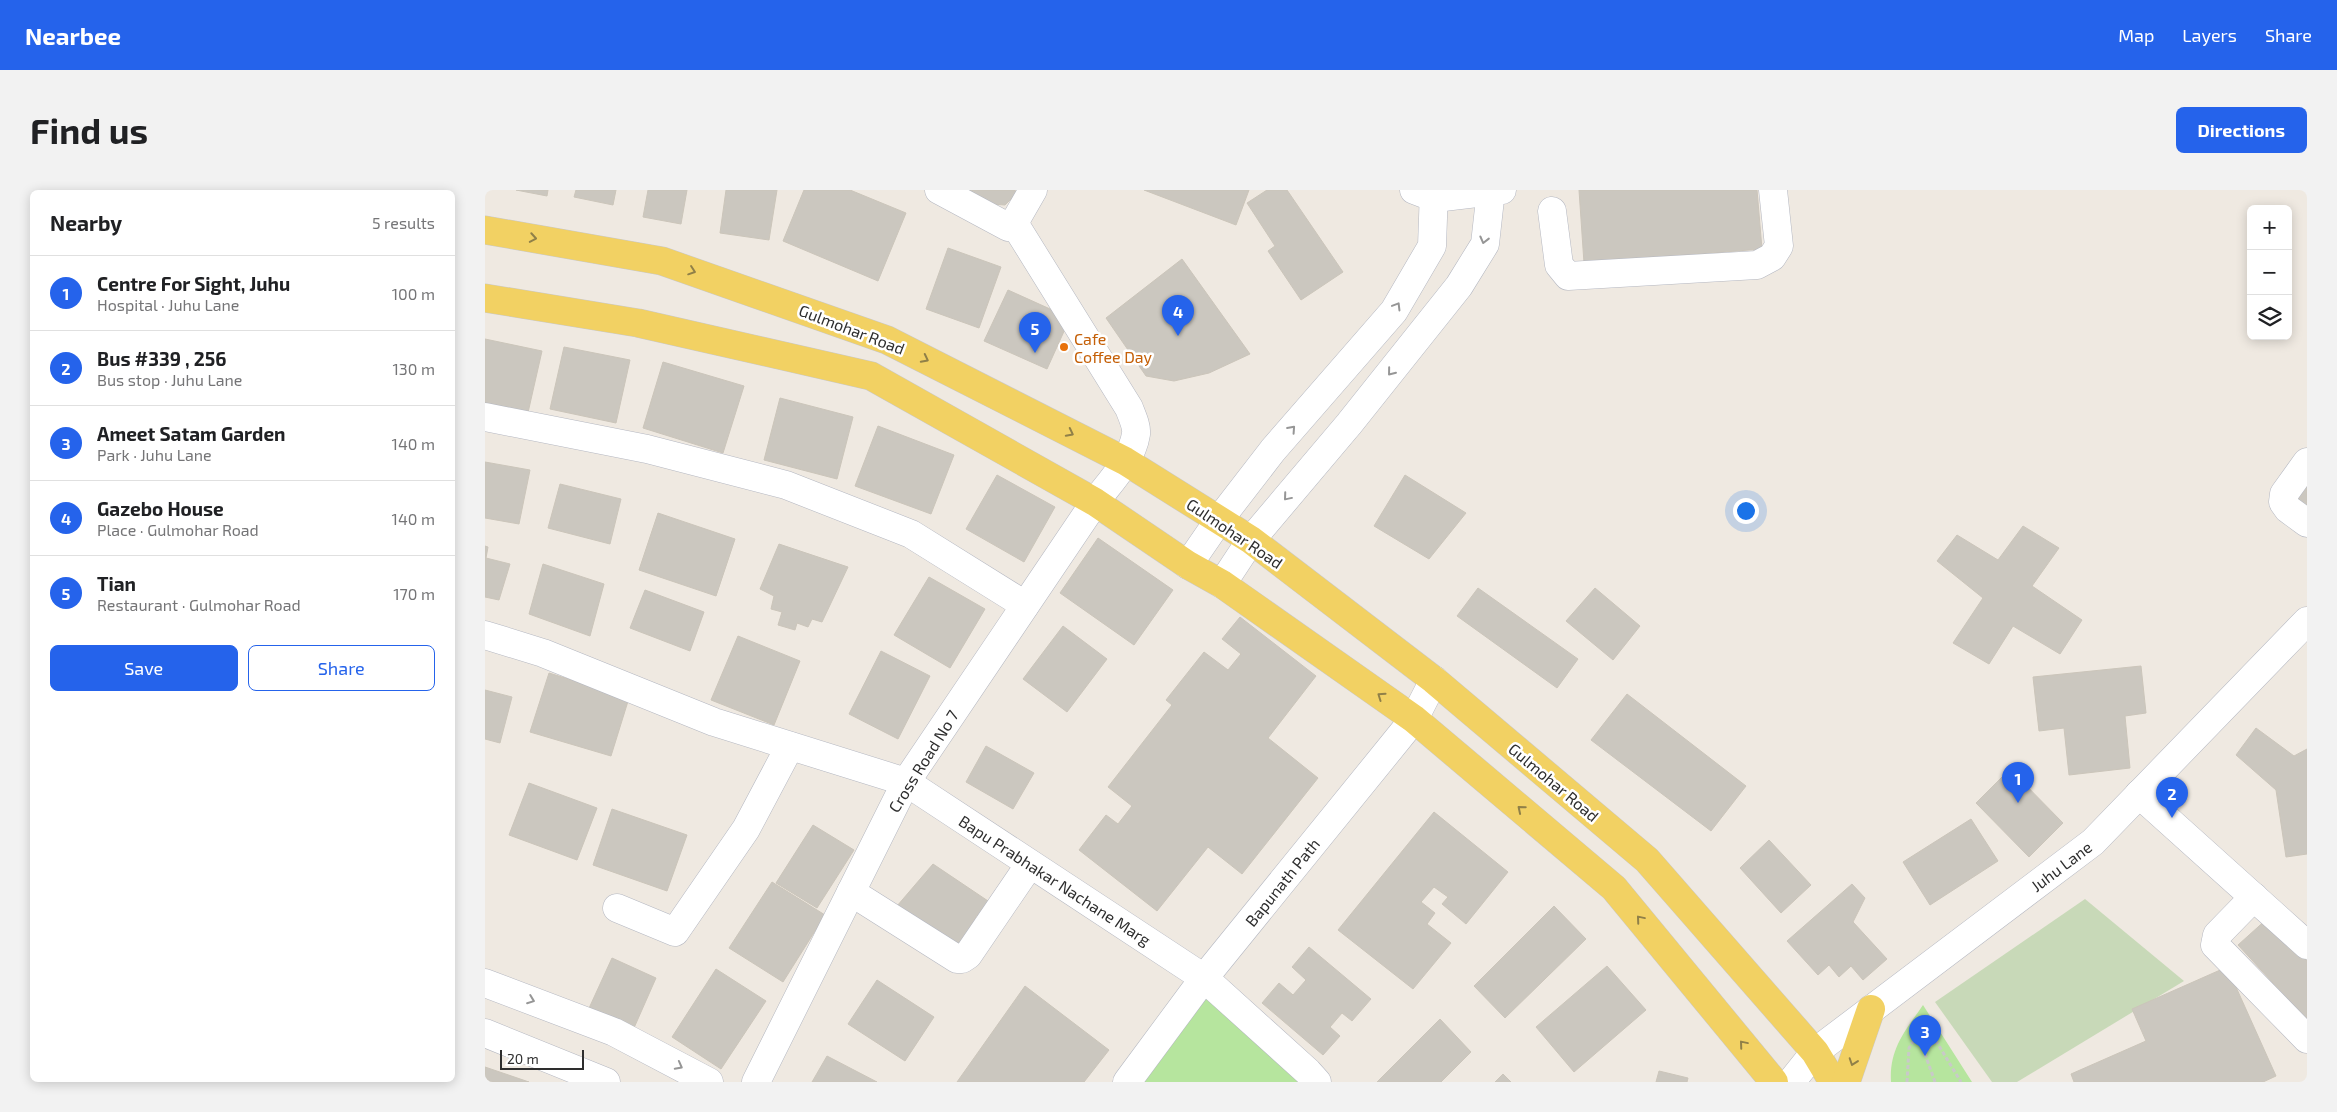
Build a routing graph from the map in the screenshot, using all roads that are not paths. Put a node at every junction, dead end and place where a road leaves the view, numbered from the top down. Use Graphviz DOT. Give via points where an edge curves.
graph roads {
  1 [pos="939,190"];
  2 [pos="1033,190"];
  3 [pos="1773,190"];
  4 [pos="1495,191"];
  5 [pos="1427,193"];
  6 [pos="1551,211"];
  7 [pos="1014,223"];
  8 [pos="485,230"];
  9 [pos="485,298"];
  10 [pos="485,417"];
  11 [pos="1125,461"];
  12 [pos="2307,462"];
  13 [pos="1095,502"];
  14 [pos="1219,520"];
  15 [pos="2307,523"];
  16 [pos="1251,540"];
  17 [pos="1188,565"];
  18 [pos="1222,584"];
  19 [pos="1025,605"];
  20 [pos="2307,622"];
  21 [pos="485,635"];
  22 [pos="1434,680"];
  23 [pos="1413,719"];
  24 [pos="790,746"];
  25 [pos="906,782"];
  26 [pos="2139,794"];
  27 [pos="1030,864"];
  28 [pos="851,892"];
  29 [pos="2254,897"];
  30 [pos="617,908"];
  31 [pos="2307,945"];
  32 [pos="1204,978"];
  33 [pos="485,983"];
  34 [pos="1871,1010"];
  35 [pos="485,1032"];
  36 [pos="2307,1038"];
  37 [pos="1815,1052"];
  38 [pos="599,1080"];
  39 [pos="709,1082"];
  40 [pos="756,1082"];
  41 [pos="1127,1082"];
  42 [pos="1317,1082"];
  43 [pos="1774,1082"];
  44 [pos="1791,1082"];
  45 [pos="1833,1082"];
  46 [pos="1846,1082"];
  1 -- 7 [label="street" via="1006,226"];
  2 -- 7 [label="street"];
  3 -- 6 [label="street" via="1779,246 1772,257 1757,265 1568,276 1559,266"];
  4 -- 5 [label="street"];
  4 -- 16 [label="street, one-way" via="1485,244 1459,286"];
  14 -- 5 [label="street, one-way" via="1273,450 1394,311 1432,246"];
  7 -- 11 [label="street, Cross Road No 7" via="1129,408 1136,434"];
  8 -- 11 [label="main road, Gulmohar Road, one-way" via="662,261 887,340"];
  9 -- 13 [label="main road" via="638,323 871,376"];
  10 -- 19 [label="street" via="647,449 786,485 911,534"];
  11 -- 13 [label="street, Cross Road No 7"];
  11 -- 14 [label="main road, Gulmohar Road"];
  12 -- 15 [label="street" via="2284,494 2283,502"];
  13 -- 17 [label="main road"];
  13 -- 19 [label="street, Cross Road No 7"];
  14 -- 16 [label="main road, Gulmohar Road"];
  14 -- 17 [label="street"];
  16 -- 18 [label="street"];
  16 -- 22 [label="main road, Gulmohar Road"];
  17 -- 18 [label="main road"];
  23 -- 18 [label="main road, one-way"];
  19 -- 25 [label="street, Cross Road No 7"];
  20 -- 26 [label="street, Juhu Lane"];
  21 -- 24 [label="street, Bapu Prabhakar Nachane Marg" via="543,653 714,722"];
  22 -- 23 [label="street, Bapunath Path"];
  22 -- 37 [label="main road, Gulmohar Road" via="1647,860"];
  23 -- 32 [label="street, Bapunath Path"];
  43 -- 23 [label="main road, one-way" via="1614,888"];
  24 -- 25 [label="street, Bapu Prabhakar Nachane Marg"];
  24 -- 30 [label="street" via="746,829 675,932"];
  25 -- 27 [label="street, Bapu Prabhakar Nachane Marg"];
  25 -- 28 [label="street, Cross Road No 7"];
  26 -- 29 [label="street"];
  26 -- 34 [label="street, Juhu Lane" via="2093,842"];
  27 -- 28 [label="street" via="962,959 957,959"];
  27 -- 32 [label="street, Bapu Prabhakar Nachane Marg"];
  28 -- 40 [label="street, Cross Road No 7"];
  29 -- 31 [label="street"];
  29 -- 36 [label="street" via="2217,935 2215,945"];
  32 -- 41 [label="street, Bapunath Path"];
  32 -- 42 [label="street, Bapu Prabhakar Nachane Marg"];
  33 -- 39 [label="street, one-way" via="615,1032"];
  34 -- 37 [label="street, Juhu Lane"];
  34 -- 46 [label="main road, one-way"];
  35 -- 38 [label="street"];
  37 -- 44 [label="street, Juhu Lane"];
  37 -- 45 [label="main road, Gulmohar Road"];
}
